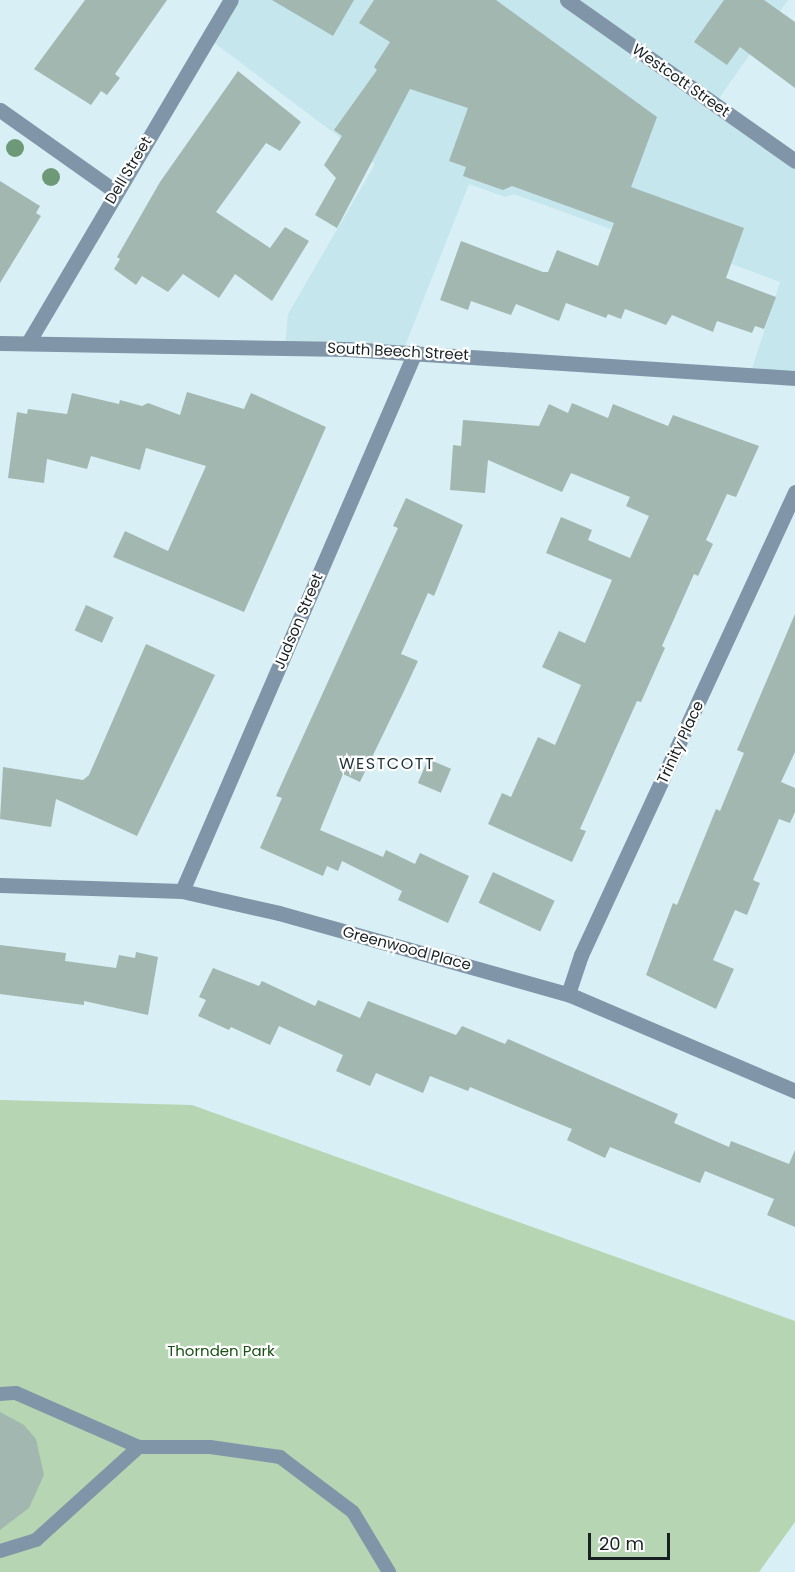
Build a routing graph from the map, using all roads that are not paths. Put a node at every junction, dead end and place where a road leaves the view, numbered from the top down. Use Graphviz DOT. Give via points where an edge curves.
graph roads {
  1 [pos="231,0"];
  2 [pos="567,0"];
  3 [pos="0,110"];
  4 [pos="795,161"];
  5 [pos="115,191"];
  6 [pos="29,341"];
  7 [pos="0,343"];
  8 [pos="415,352"];
  9 [pos="795,378"];
  10 [pos="795,492"];
  11 [pos="0,885"];
  12 [pos="182,891"];
  13 [pos="568,994"];
  14 [pos="795,1091"];
  15 [pos="0,1394"];
  16 [pos="139,1447"];
  17 [pos="0,1551"];
  18 [pos="388,1572"];
  1 -- 5 [label="street, Dell Street"];
  2 -- 4 [label="street, Westcott Street"];
  3 -- 5 [label="street"];
  5 -- 6 [label="street, Dell Street"];
  6 -- 7 [label="street, South Beech Street"];
  6 -- 8 [label="street, South Beech Street"];
  8 -- 9 [label="street, South Beech Street"];
  8 -- 12 [label="street, Judson Street"];
  10 -- 13 [label="street, Trinity Place" via="581,955"];
  11 -- 12 [label="street, Greenwood Place"];
  12 -- 13 [label="street, Greenwood Place" via="279,913"];
  13 -- 14 [label="street, Greenwood Place"];
  15 -- 16 [label="lane" via="16,1393"];
  16 -- 17 [label="lane" via="36,1540"];
  16 -- 18 [label="lane" via="210,1447 280,1457 353,1512"];
}
